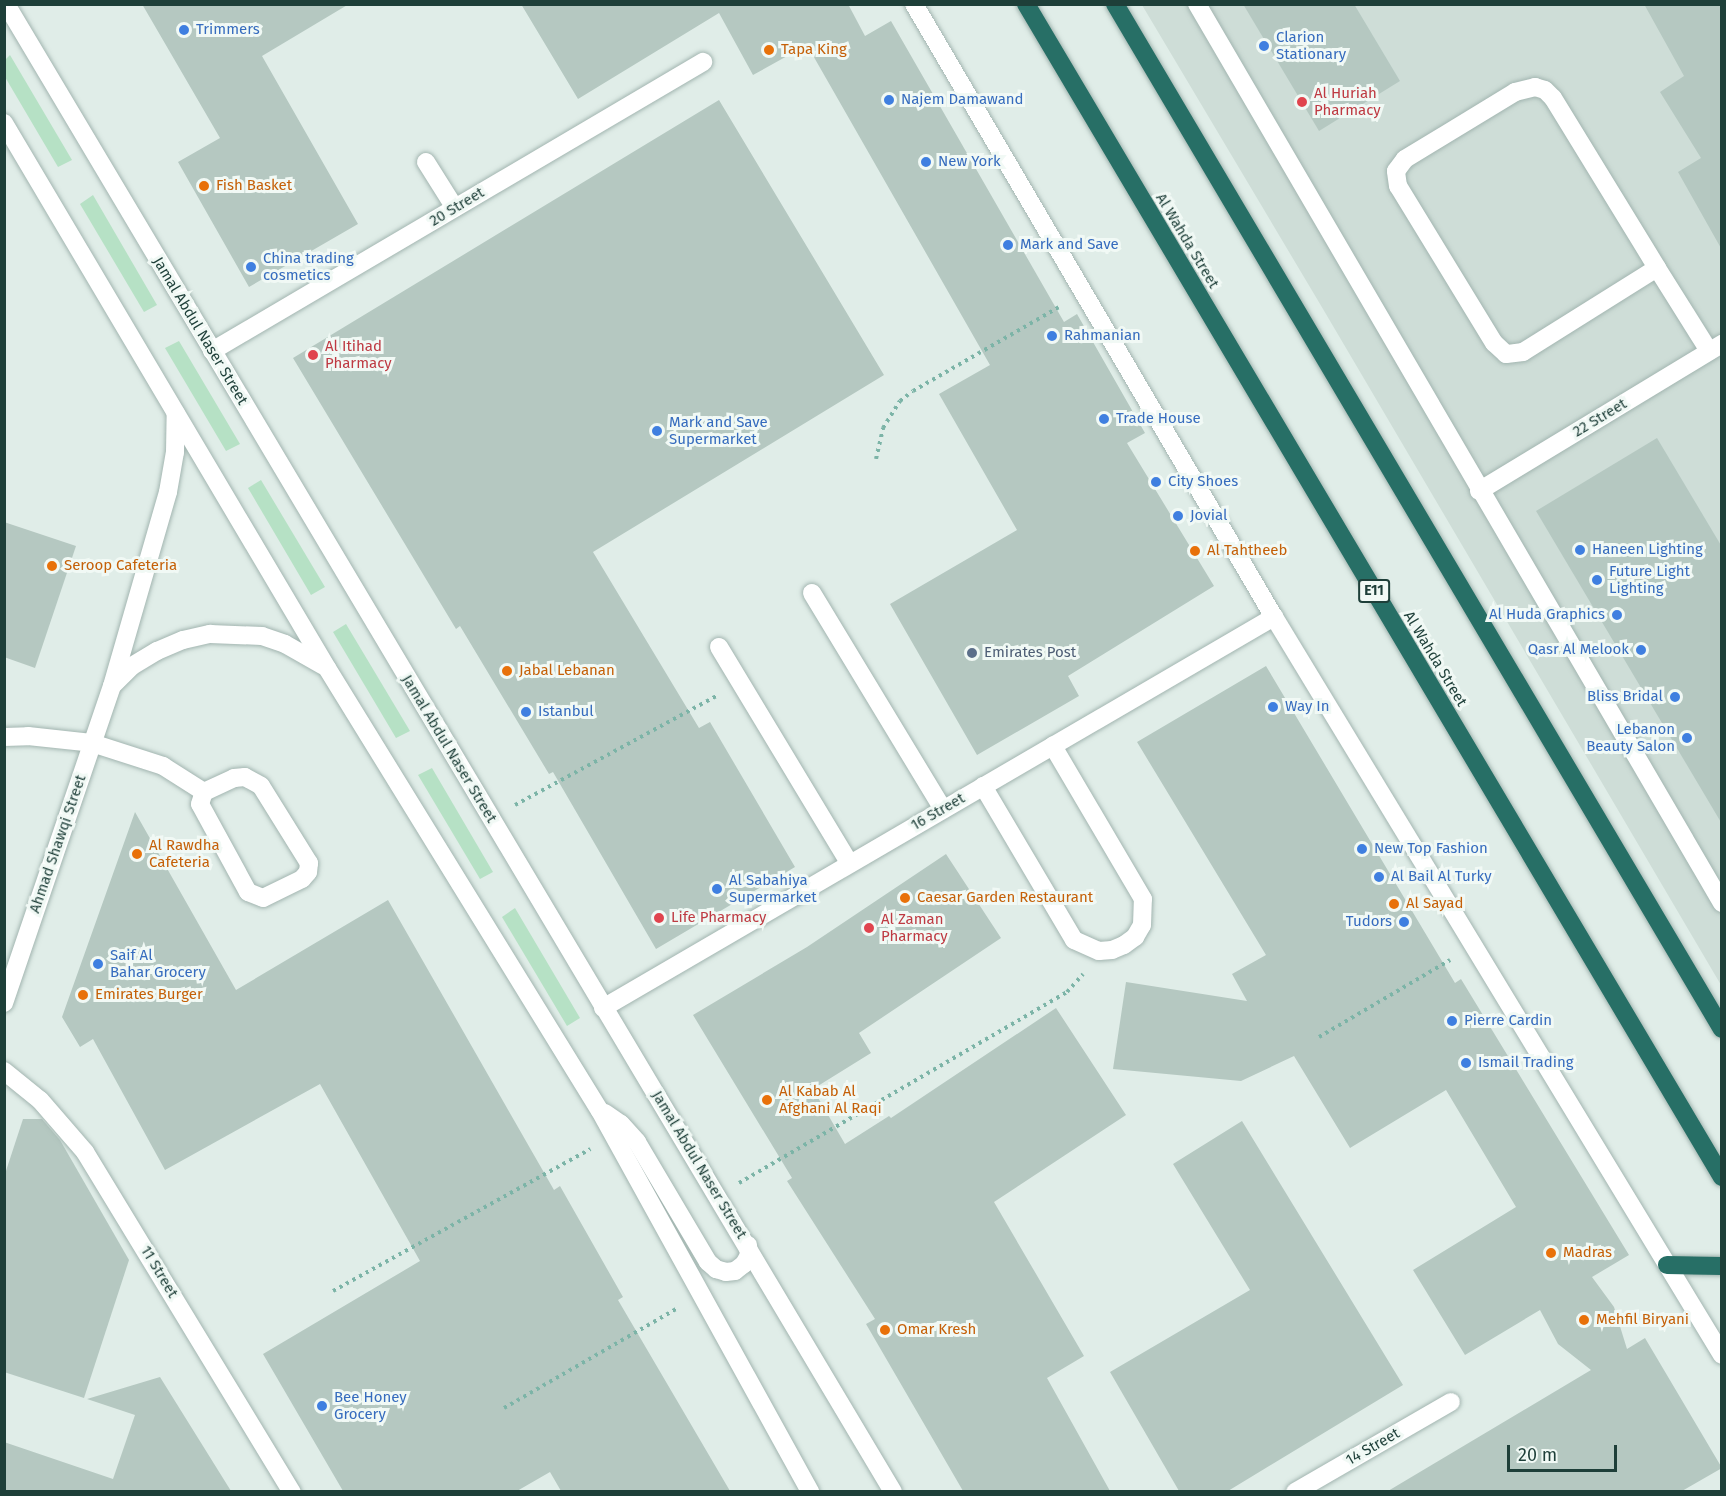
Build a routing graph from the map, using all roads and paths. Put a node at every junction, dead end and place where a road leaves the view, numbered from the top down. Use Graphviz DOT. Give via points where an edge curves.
graph roads {
  1 [pos="6,4"];
  2 [pos="914,4"];
  3 [pos="1026,4"];
  4 [pos="1115,4"];
  5 [pos="1197,4"];
  6 [pos="702,62"];
  7 [pos="4,123"];
  8 [pos="426,162"];
  9 [pos="455,208"];
  10 [pos="1657,267"];
  11 [pos="1083,293"];
  12 [pos="1715,348"];
  13 [pos="212,351"];
  14 [pos="176,411"];
  15 [pos="876,459"];
  16 [pos="1479,491"];
  17 [pos="812,593"];
  18 [pos="1274,616"];
  19 [pos="719,647"];
  20 [pos="327,668"];
  21 [pos="741,683"];
  22 [pos="112,686"];
  23 [pos="4,737"];
  24 [pos="92,743"];
  25 [pos="1053,746"];
  26 [pos="983,786"];
  27 [pos="204,792"];
  28 [pos="943,809"];
  29 [pos="490,818"];
  30 [pos="850,864"];
  31 [pos="1722,903"];
  32 [pos="1474,946"];
  33 [pos="1085,947"];
  34 [pos="4,1003"];
  35 [pos="603,1008"];
  36 [pos="1722,1029"];
  37 [pos="1319,1037"];
  38 [pos="4,1071"];
  39 [pos="600,1111"];
  40 [pos="614,1136"];
  41 [pos="1722,1178"];
  42 [pos="718,1196"];
  43 [pos="748,1245"];
  44 [pos="1667,1264"];
  45 [pos="1722,1266"];
  46 [pos="333,1291"];
  47 [pos="702,1294"];
  48 [pos="1722,1355"];
  49 [pos="1451,1402"];
  50 [pos="504,1408"];
  51 [pos="292,1491"];
  52 [pos="810,1491"];
  53 [pos="893,1491"];
  54 [pos="1295,1491"];
  1 -- 13 [label="street, Jamal Abdul Naser Street"];
  2 -- 11 [label="street"];
  3 -- 41 [label="highway, Al Wahda Street / E11"];
  4 -- 36 [label="highway"];
  5 -- 16 [label="street"];
  6 -- 9 [label="street, 20 Street"];
  7 -- 14 [label="street"];
  8 -- 9 [label="street"];
  9 -- 13 [label="street, 20 Street"];
  10 -- 10 [label="street" via="1545,90 1535,87 1515,92 1405,159 1396,171 1398,186 1494,343 1506,354 1522,351"];
  10 -- 12 [label="street"];
  11 -- 15 [label="path" via="913,391 890,414 880,436"];
  11 -- 18 [label="street"];
  12 -- 16 [label="street, 22 Street"];
  13 -- 29 [label="street, Jamal Abdul Naser Street"];
  14 -- 20 [label="street"];
  14 -- 22 [label="street, Ahmad Shawqi Street" via="175,452 168,492"];
  16 -- 31 [label="street"];
  17 -- 28 [label="street"];
  18 -- 25 [label="street, 16 Street"];
  18 -- 32 [label="street"];
  19 -- 21 [label="street"];
  20 -- 22 [label="street, Ahmad Shawqi Street" via="307,654 262,636 210,634 157,651 132,666"];
  20 -- 39 [label="street"];
  21 -- 29 [label="path"];
  21 -- 30 [label="street"];
  22 -- 24 [label="street, Ahmad Shawqi Street"];
  23 -- 24 [label="street"];
  24 -- 27 [label="street" via="163,766"];
  24 -- 34 [label="street, Ahmad Shawqi Street"];
  25 -- 26 [label="street, 16 Street"];
  25 -- 33 [label="street" via="1143,899 1142,925 1135,937 1112,950"];
  26 -- 28 [label="street, 16 Street"];
  26 -- 33 [label="street" via="1067,929"];
  27 -- 27 [label="street" via="201,808 248,892 268,896 306,876 307,859 256,782 234,778"];
  28 -- 30 [label="street, 16 Street"];
  29 -- 35 [label="street, Jamal Abdul Naser Street"];
  30 -- 35 [label="street, 16 Street"];
  32 -- 37 [label="path"];
  32 -- 44 [label="street"];
  33 -- 42 [label="path" via="1084,972 1067,992"];
  35 -- 42 [label="street, Jamal Abdul Naser Street"];
  38 -- 51 [label="street, 11 Street" via="40,1100 85,1152"];
  39 -- 40 [label="street"];
  39 -- 43 [label="street" via="621,1124 637,1142 708,1262 726,1272 735,1270 744,1264"];
  40 -- 46 [label="path"];
  40 -- 47 [label="street"];
  42 -- 43 [label="street, Jamal Abdul Naser Street"];
  43 -- 53 [label="street, Jamal Abdul Naser Street"];
  44 -- 45 [label="highway"];
  44 -- 48 [label="street"];
  47 -- 50 [label="path"];
  47 -- 52 [label="street"];
  49 -- 54 [label="street, 14 Street"];
}
